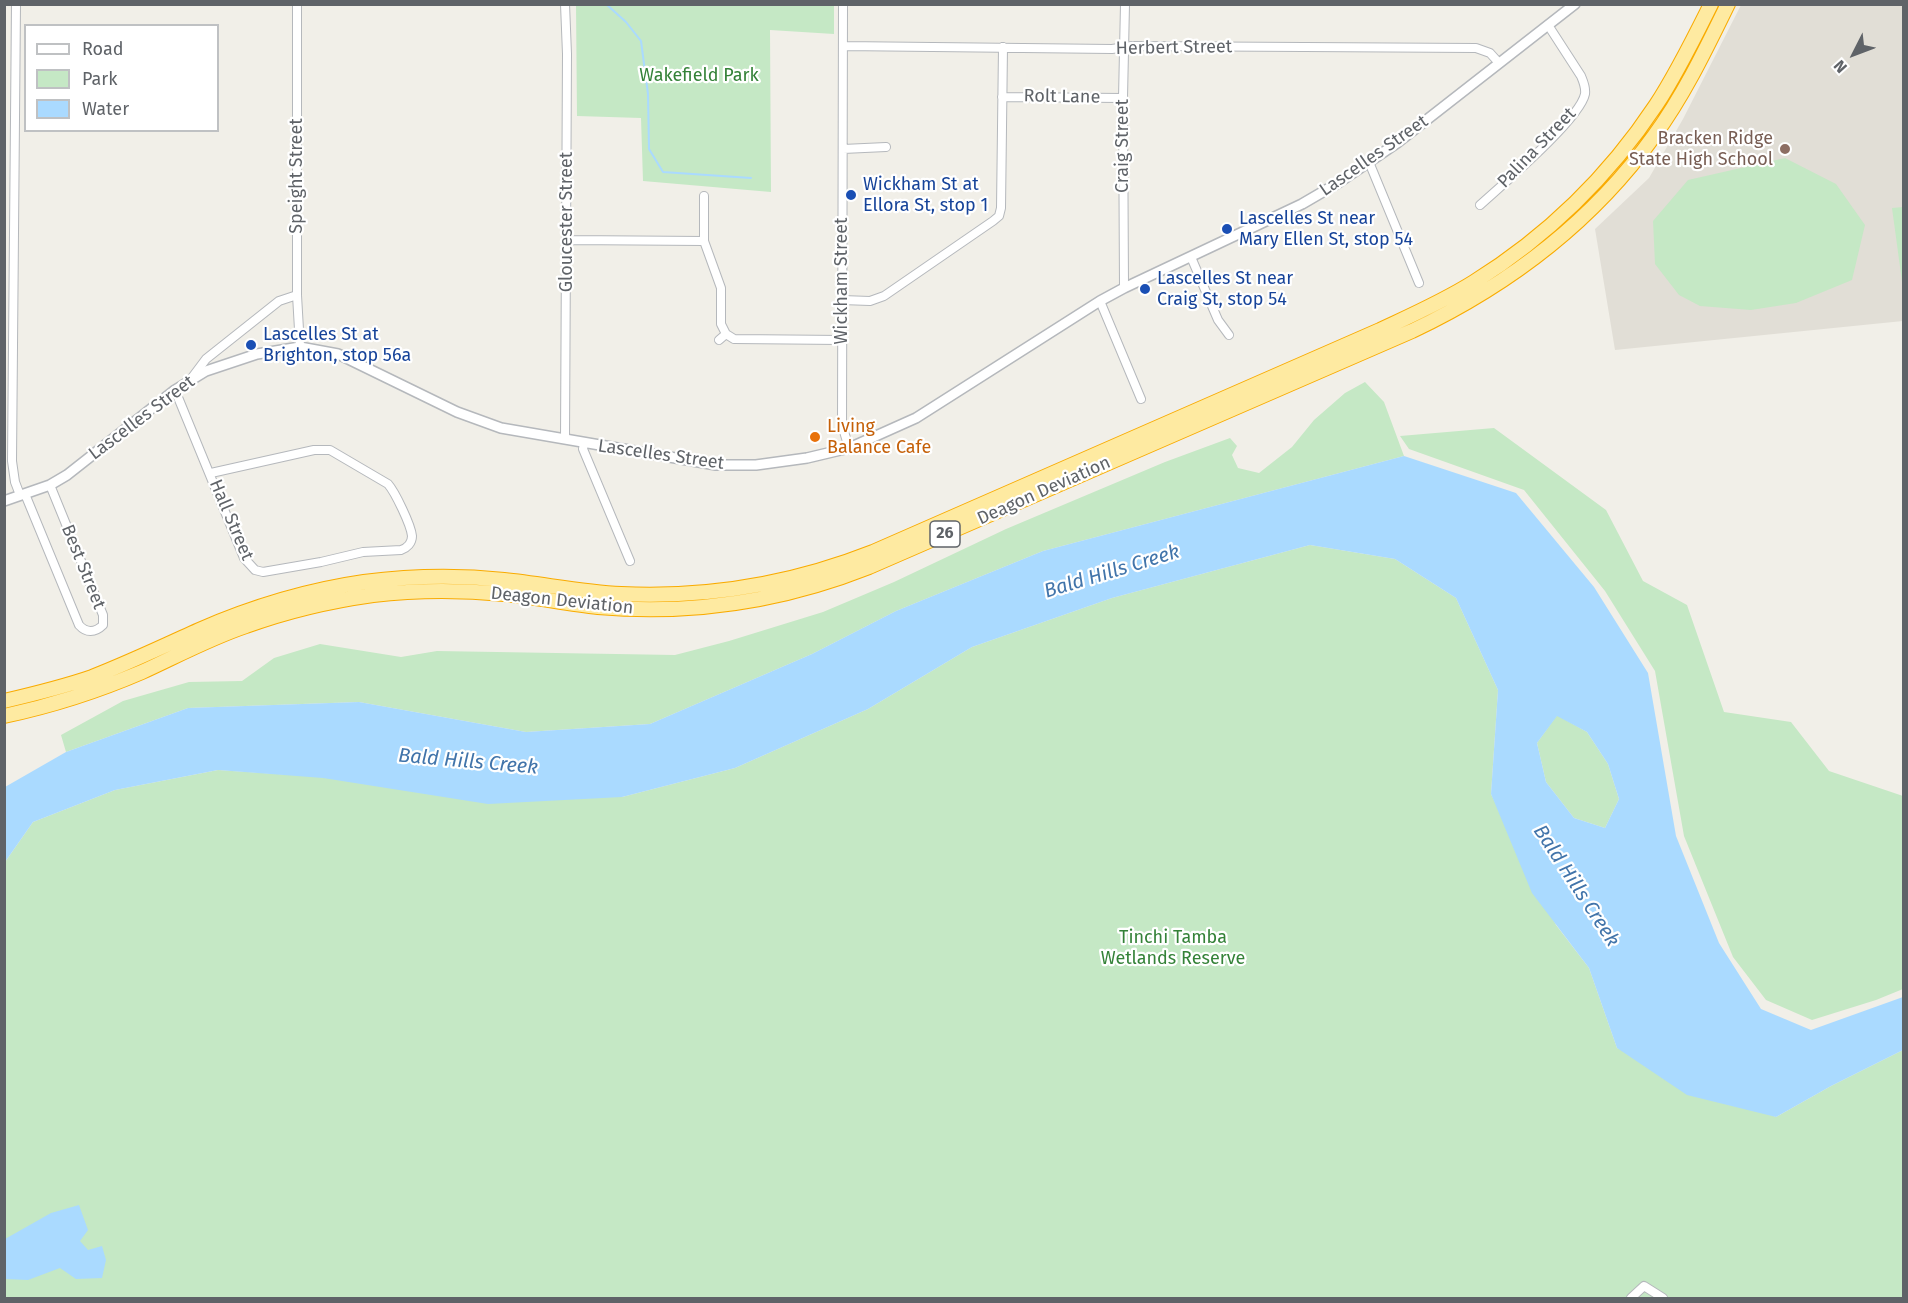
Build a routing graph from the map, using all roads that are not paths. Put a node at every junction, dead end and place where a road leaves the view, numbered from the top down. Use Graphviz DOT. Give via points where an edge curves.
graph roads {
  1 [pos="16,4"];
  2 [pos="297,4"];
  3 [pos="565,4"];
  4 [pos="843,4"];
  5 [pos="1125,4"];
  6 [pos="1575,4"];
  7 [pos="1711,4"];
  8 [pos="1728,4"];
  9 [pos="1548,25"];
  10 [pos="843,46"];
  11 [pos="1003,47"];
  12 [pos="1124,47"];
  13 [pos="1499,63"];
  14 [pos="1002,97"];
  15 [pos="1123,98"];
  16 [pos="886,147"];
  17 [pos="843,149"];
  18 [pos="1369,162"];
  19 [pos="704,196"];
  20 [pos="1480,205"];
  21 [pos="567,240"];
  22 [pos="704,241"];
  23 [pos="1191,256"];
  24 [pos="1419,283"];
  25 [pos="1124,288"];
  26 [pos="297,295"];
  27 [pos="842,300"];
  28 [pos="1100,301"];
  29 [pos="726,334"];
  30 [pos="1229,335"];
  31 [pos="719,340"];
  32 [pos="842,340"];
  33 [pos="300,347"];
  34 [pos="190,381"];
  35 [pos="175,390"];
  36 [pos="1141,399"];
  37 [pos="565,439"];
  38 [pos="584,443"];
  39 [pos="849,448"];
  40 [pos="8,461"];
  41 [pos="211,473"];
  42 [pos="50,485"];
  43 [pos="22,495"];
  44 [pos="4,501"];
  45 [pos="630,561"];
  46 [pos="4,701"];
  47 [pos="4,716"];
  48 [pos="1630,1299"];
  49 [pos="1663,1299"];
  1 -- 40 [label="street"];
  2 -- 26 [label="street, Speight Street"];
  3 -- 21 [label="street, Gloucester Street"];
  4 -- 10 [label="street, Wickham Street"];
  5 -- 12 [label="street, Craig Street"];
  6 -- 9 [label="street, Lascelles Street"];
  7 -- 46 [label="highway, Deagon Deviation / 26" via="1674,76 1622,151 1563,215 1488,273 1380,330 844,564 784,581 671,595 619,594 451,578 394,579 329,588 247,611 91,677"];
  8 -- 47 [label="highway, Deagon Deviation / 26" via="1684,89 1632,165 1562,236 1489,290 1412,331 869,567 763,599 685,608 619,608 447,591 345,599 243,627 140,673"];
  9 -- 13 [label="street, Lascelles Street"];
  9 -- 20 [label="street, Palina Street" via="1581,76 1584,94 1559,131"];
  10 -- 11 [label="street, Herbert Street"];
  10 -- 17 [label="street, Wickham Street"];
  11 -- 12 [label="street, Herbert Street"];
  11 -- 14 [label="street"];
  12 -- 13 [label="street, Herbert Street" via="1476,48 1490,53"];
  12 -- 15 [label="street, Craig Street"];
  13 -- 18 [label="street, Lascelles Street"];
  14 -- 15 [label="street, Rolt Lane"];
  14 -- 27 [label="street" via="999,216 884,296 870,301"];
  15 -- 25 [label="street, Craig Street"];
  16 -- 17 [label="street"];
  17 -- 27 [label="street, Wickham Street"];
  18 -- 23 [label="street, Lascelles Street" via="1302,204"];
  18 -- 24 [label="street"];
  19 -- 22 [label="street"];
  21 -- 22 [label="street"];
  21 -- 37 [label="street, Gloucester Street"];
  22 -- 29 [label="street" via="721,288 721,324"];
  23 -- 25 [label="street, Lascelles Street"];
  23 -- 30 [label="street" via="1218,320"];
  25 -- 28 [label="street, Lascelles Street"];
  26 -- 33 [label="street, Speight Street"];
  26 -- 34 [label="street" via="283,298 243,329 206,359"];
  27 -- 32 [label="street, Wickham Street"];
  28 -- 36 [label="street"];
  28 -- 39 [label="street, Lascelles Street" via="936,406"];
  29 -- 31 [label="street"];
  29 -- 32 [label="street" via="734,339"];
  32 -- 39 [label="street, Wickham Street" via="842,424"];
  33 -- 34 [label="street, Lascelles Street" via="224,363"];
  33 -- 37 [label="street, Lascelles Street" via="338,354 475,420"];
  34 -- 35 [label="street, Lascelles Street"];
  35 -- 41 [label="street, Hall Street"];
  35 -- 42 [label="street, Lascelles Street"];
  37 -- 38 [label="street, Lascelles Street"];
  38 -- 39 [label="street, Lascelles Street" via="730,465 807,458"];
  38 -- 45 [label="street"];
  40 -- 43 [label="street"];
  41 -- 41 [label="street, Hall Street" via="314,450 330,450 388,484 412,537 401,550 363,552 263,573 244,558"];
  42 -- 43 [label="street, Lascelles Street"];
  42 -- 43 [label="street, Best Street" via="104,615 102,625 94,631 79,625"];
  43 -- 44 [label="street, Lascelles Street"];
  48 -- 49 [label="street" via="1644,1286"];
}
